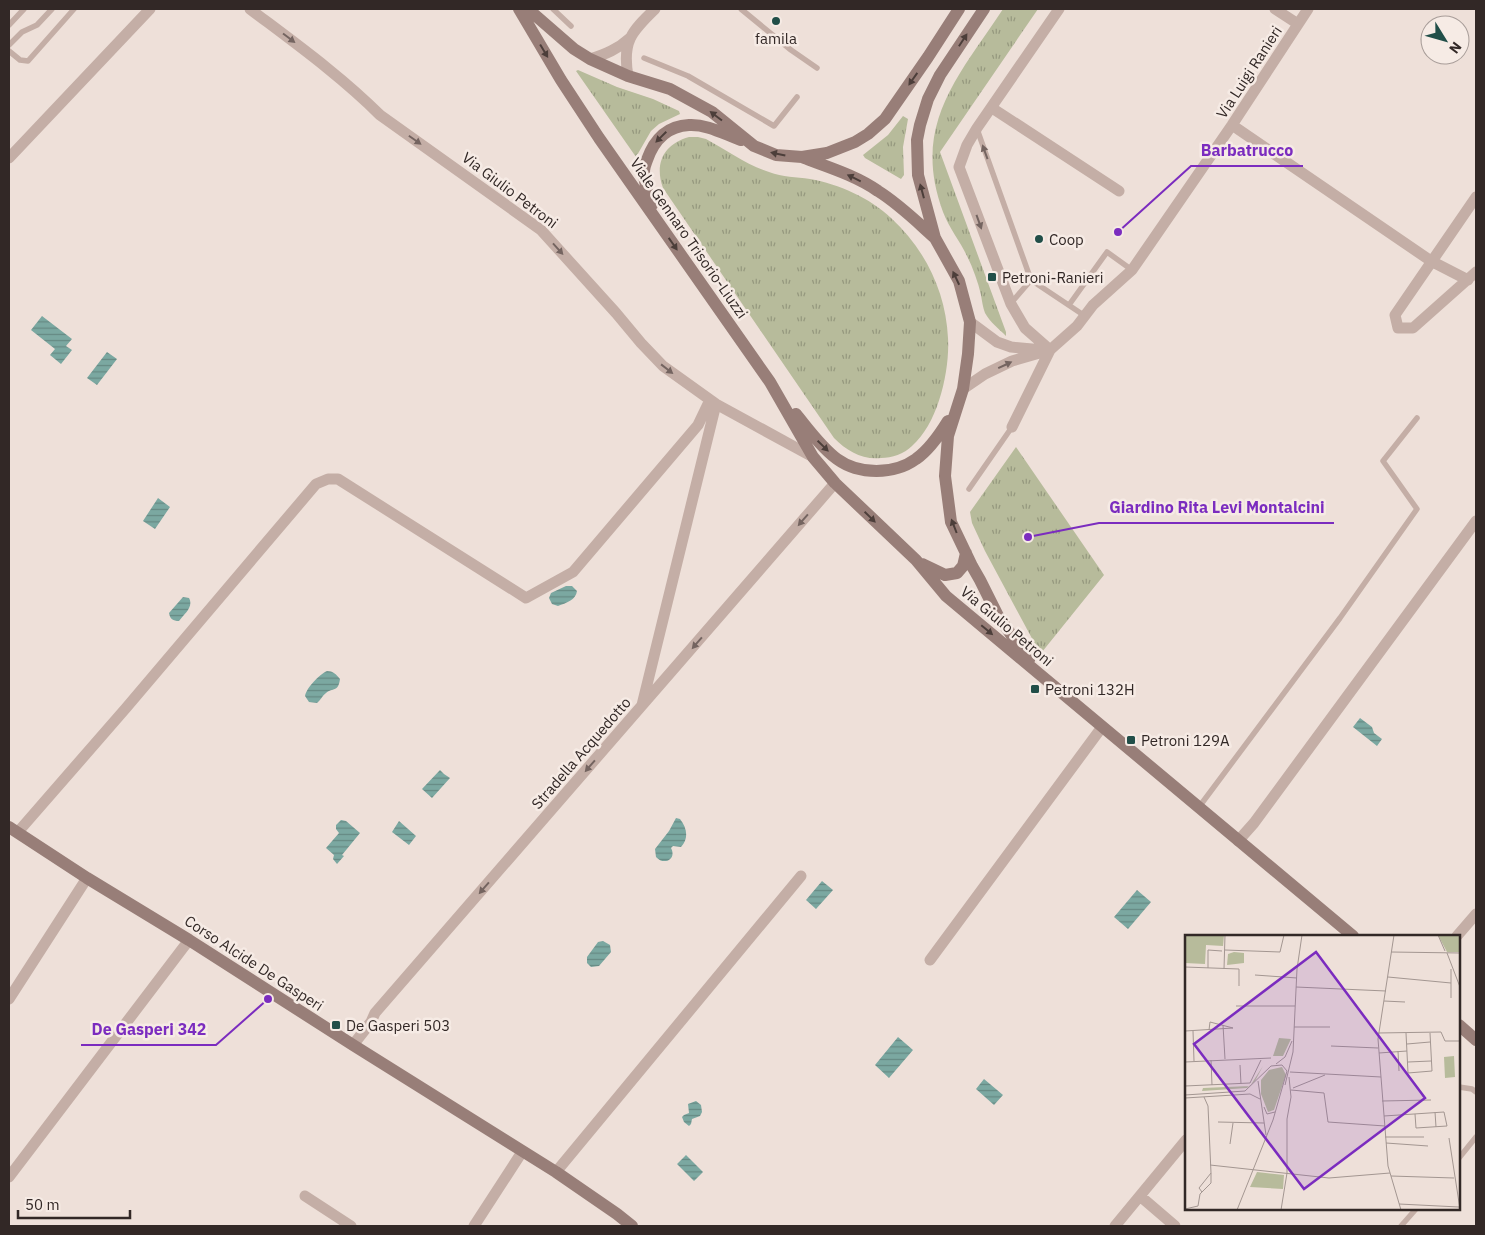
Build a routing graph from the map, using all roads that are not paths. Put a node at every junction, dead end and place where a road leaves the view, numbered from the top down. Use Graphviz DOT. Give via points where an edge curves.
graph roads {
  1 [pos="24,9"];
  2 [pos="52,9"];
  3 [pos="74,9"];
  4 [pos="150,9"];
  5 [pos="250,9"];
  6 [pos="519,9"];
  7 [pos="528,9"];
  8 [pos="553,9"];
  9 [pos="655,9"];
  10 [pos="741,9"];
  11 [pos="959,9"];
  12 [pos="984,9"];
  13 [pos="1059,9"];
  14 [pos="1275,9"];
  15 [pos="1308,9"];
  16 [pos="1298,24"];
  17 [pos="9,25"];
  18 [pos="571,26"];
  19 [pos="630,38"];
  20 [pos="9,45"];
  21 [pos="9,50"];
  22 [pos="590,58"];
  23 [pos="644,58"];
  24 [pos="817,68"];
  25 [pos="628,76"];
  26 [pos="797,97"];
  27 [pos="992,108"];
  28 [pos="1232,125"];
  29 [pos="977,128"];
  30 [pos="754,146"];
  31 [pos="802,157"];
  32 [pos="9,158"];
  33 [pos="1119,191"];
  34 [pos="1476,196"];
  35 [pos="662,228"];
  36 [pos="934,238"];
  37 [pos="1431,261"];
  38 [pos="1132,270"];
  39 [pos="1472,276"];
  40 [pos="1031,280"];
  41 [pos="1011,304"];
  42 [pos="1069,305"];
  43 [pos="1085,316"];
  44 [pos="970,322"];
  45 [pos="1050,350"];
  46 [pos="770,382"];
  47 [pos="964,389"];
  48 [pos="713,402"];
  49 [pos="957,406"];
  50 [pos="1417,418"];
  51 [pos="1012,427"];
  52 [pos="813,457"];
  53 [pos="835,483"];
  54 [pos="970,488"];
  55 [pos="1476,521"];
  56 [pos="966,553"];
  57 [pos="916,560"];
  58 [pos="1039,674"];
  59 [pos="642,707"];
  60 [pos="1102,727"];
  61 [pos="1198,807"];
  62 [pos="13,830"];
  63 [pos="1238,841"];
  64 [pos="801,876"];
  65 [pos="87,878"];
  66 [pos="1476,914"];
  67 [pos="1352,935"];
  68 [pos="1458,935"];
  69 [pos="189,940"];
  70 [pos="930,960"];
  71 [pos="9,999"];
  72 [pos="1460,1026"];
  73 [pos="1476,1040"];
  74 [pos="353,1045"];
  75 [pos="1460,1087"];
  76 [pos="1476,1092"];
  77 [pos="1476,1137"];
  78 [pos="1185,1141"];
  79 [pos="522,1152"];
  80 [pos="1460,1157"];
  81 [pos="556,1172"];
  82 [pos="9,1177"];
  83 [pos="304,1196"];
  84 [pos="1140,1196"];
  85 [pos="1415,1210"];
  86 [pos="351,1226"];
  87 [pos="474,1226"];
  88 [pos="632,1226"];
  89 [pos="1115,1226"];
  90 [pos="1175,1226"];
  91 [pos="1401,1226"];
  1 -- 17 [label="lane"];
  2 -- 20 [label="lane" via="37,25 22,32"];
  3 -- 21 [label="lane" via="28,61 20,60"];
  4 -- 32 [label="street"];
  5 -- 48 [label="street, Via Giulio Petroni, one-way" via="309,54 380,116 541,230 663,366"];
  6 -- 35 [label="main road, Viale Gennaro Trisorio-Liuzzi, one-way" via="561,80"];
  7 -- 22 [label="main road" via="574,49"];
  8 -- 18 [label="lane"];
  9 -- 19 [label="street"];
  10 -- 24 [label="lane"];
  11 -- 31 [label="main road, one-way" via="885,119 855,142 828,154"];
  36 -- 12 [label="main road, one-way" via="918,176 920,125 940,75"];
  13 -- 27 [label="street"];
  14 -- 16 [label="street"];
  15 -- 16 [label="street, Via Luigi Ranieri"];
  16 -- 28 [label="street, Via Luigi Ranieri"];
  19 -- 22 [label="street" via="618,48"];
  19 -- 25 [label="street" via="625,58"];
  22 -- 25 [label="main road"];
  23 -- 26 [label="lane" via="688,76 774,126"];
  30 -- 25 [label="main road, one-way" via="712,112 670,89"];
  27 -- 29 [label="street"];
  27 -- 33 [label="street"];
  28 -- 37 [label="street"];
  28 -- 38 [label="street, Via Luigi Ranieri"];
  40 -- 29 [label="lane, one-way"];
  29 -- 41 [label="street, one-way" via="959,167"];
  31 -- 30 [label="main road, one-way" via="776,155"];
  30 -- 35 [label="main road, one-way" via="708,127 689,125 672,128 660,136 644,169 646,190"];
  36 -- 31 [label="main road, one-way" via="878,190"];
  34 -- 37 [label="street"];
  35 -- 46 [label="main road, Viale Gennaro Trisorio-Liuzzi, one-way"];
  44 -- 36 [label="main road, one-way" via="959,281"];
  37 -- 39 [label="street"];
  37 -- 39 [label="street" via="1395,315 1398,328 1414,328"];
  38 -- 42 [label="lane" via="1107,252"];
  38 -- 43 [label="street, Via Luigi Ranieri"];
  40 -- 41 [label="lane"];
  40 -- 42 [label="lane"];
  41 -- 45 [label="street" via="1025,328"];
  42 -- 43 [label="lane"];
  43 -- 45 [label="street, Via Luigi Ranieri"];
  44 -- 45 [label="street" via="997,342 1012,347"];
  44 -- 47 [label="main road"];
  47 -- 45 [label="street, one-way" via="1012,361"];
  45 -- 51 [label="street, Via Luigi Ranieri"];
  46 -- 49 [label="main road, one-way" via="838,460 856,469 877,472 898,468 917,459 938,437"];
  46 -- 52 [label="main road, Viale Gennaro Trisorio-Liuzzi"];
  47 -- 49 [label="main road"];
  48 -- 52 [label="street, Via Giulio Petroni"];
  48 -- 59 [label="street"];
  48 -- 62 [label="street" via="698,425 573,572 526,598 338,479 316,484 126,708"];
  56 -- 49 [label="main road, one-way" via="951,522 945,476 948,436"];
  50 -- 61 [label="lane" via="1383,461 1417,509 1340,618"];
  51 -- 54 [label="lane"];
  52 -- 53 [label="main road, Viale Gennaro Trisorio-Liuzzi"];
  53 -- 57 [label="main road, Via Giulio Petroni, one-way"];
  53 -- 59 [label="street, Stradella Acquedotto, one-way"];
  55 -- 63 [label="street"];
  56 -- 57 [label="main road" via="963,566 957,573 945,575"];
  56 -- 58 [label="main road" via="998,616"];
  57 -- 58 [label="main road, Via Giulio Petroni, one-way" via="946,596"];
  58 -- 60 [label="main road, Via Giulio Petroni"];
  59 -- 74 [label="street, Stradella Acquedotto, one-way" via="375,1012"];
  60 -- 61 [label="main road, Via Giulio Petroni"];
  60 -- 70 [label="street"];
  61 -- 63 [label="main road, Via Giulio Petroni"];
  62 -- 65 [label="main road, Corso Alcide De Gasperi"];
  63 -- 67 [label="main road, Via Giulio Petroni"];
  64 -- 81 [label="street"];
  65 -- 69 [label="main road, Corso Alcide De Gasperi"];
  65 -- 71 [label="street"];
  66 -- 68 [label="street"];
  69 -- 74 [label="main road, Corso Alcide De Gasperi"];
  69 -- 82 [label="street"];
  72 -- 73 [label="main road"];
  74 -- 79 [label="main road, Corso Alcide De Gasperi"];
  75 -- 76 [label="lane"];
  77 -- 80 [label="lane"];
  78 -- 84 [label="street"];
  79 -- 81 [label="main road, Corso Alcide De Gasperi"];
  79 -- 87 [label="street"];
  81 -- 88 [label="main road, Corso Alcide De Gasperi"];
  83 -- 86 [label="street"];
  84 -- 89 [label="street"];
  84 -- 90 [label="street"];
  85 -- 91 [label="lane"];
}
